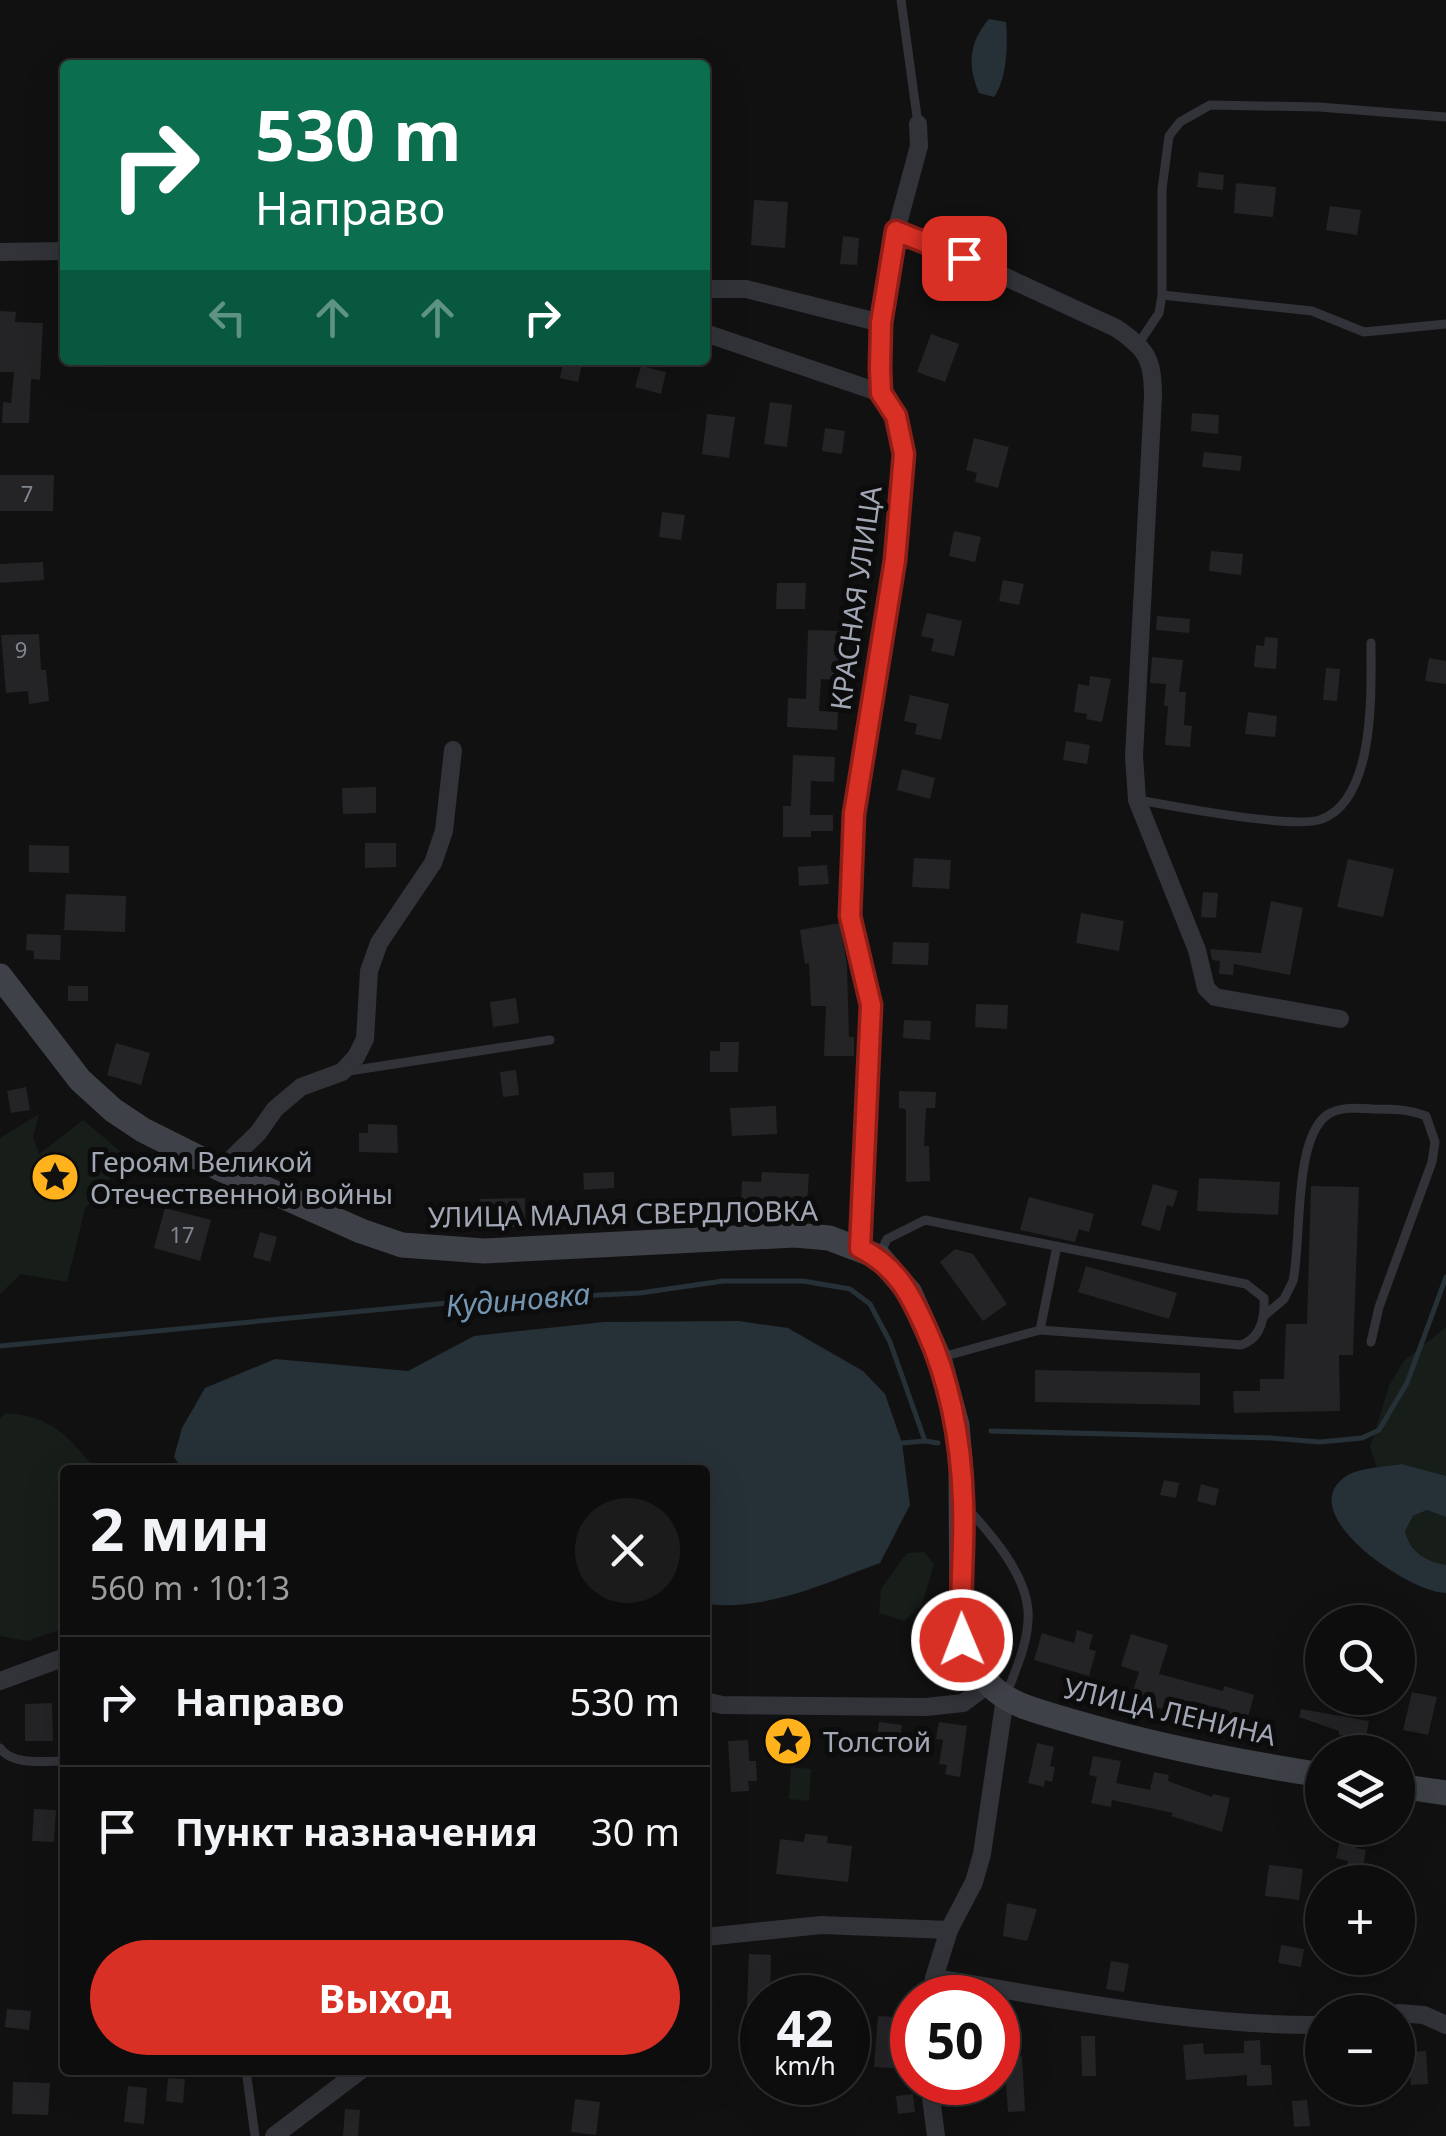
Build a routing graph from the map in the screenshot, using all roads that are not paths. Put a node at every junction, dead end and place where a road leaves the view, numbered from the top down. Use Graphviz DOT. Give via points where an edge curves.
graph roads {
  1 [pos="901,0"];
  2 [pos="1446,117"];
  3 [pos="918,124"];
  4 [pos="896,231"];
  5 [pos="60,251"];
  6 [pos="0,252"];
  7 [pos="710,289"];
  8 [pos="1162,295"];
  9 [pos="881,323"];
  10 [pos="1446,324"];
  11 [pos="710,335"];
  12 [pos="1138,343"];
  13 [pos="881,393"];
  14 [pos="1371,643"];
  15 [pos="453,750"];
  16 [pos="1137,800"];
  17 [pos="0,976"];
  18 [pos="1340,1019"];
  19 [pos="550,1040"];
  20 [pos="342,1072"];
  21 [pos="221,1169"];
  22 [pos="1057,1246"];
  23 [pos="869,1253"];
  24 [pos="1264,1316"];
  25 [pos="1040,1330"];
  26 [pos="1371,1342"];
  27 [pos="939,1358"];
  28 [pos="964,1504"];
  29 [pos="60,1659"];
  30 [pos="0,1681"];
  31 [pos="997,1691"];
  32 [pos="711,1706"];
  33 [pos="0,1748"];
  34 [pos="60,1761"];
  35 [pos="1305,1772"];
  36 [pos="1415,1788"];
  37 [pos="1446,1793"];
  38 [pos="948,1930"];
  39 [pos="710,1937"];
  40 [pos="936,1975"];
  41 [pos="1020,1998"];
  42 [pos="1415,2014"];
  43 [pos="1446,2024"];
  44 [pos="1305,2025"];
  45 [pos="247,2075"];
  46 [pos="355,2075"];
  47 [pos="932,2105"];
  48 [pos="255,2136"];
  49 [pos="274,2136"];
  50 [pos="936,2136"];
  1 -- 3 [label="lane"];
  2 -- 8 [label="lane" via="1210,105 1180,122 1169,136 1162,189"];
  3 -- 4 [label="street, КРАСНАЯ УЛИЦА"];
  4 -- 9 [label="street, КРАСНАЯ УЛИЦА"];
  4 -- 12 [label="street"];
  5 -- 6 [label="street"];
  7 -- 9 [label="street" via="746,289"];
  8 -- 10 [label="lane" via="1312,311 1364,332"];
  8 -- 12 [label="lane"];
  9 -- 13 [label="street, КРАСНАЯ УЛИЦА"];
  11 -- 13 [label="street"];
  12 -- 16 [label="street" via="1153,372"];
  13 -- 23 [label="street, КРАСНАЯ УЛИЦА" via="896,416 904,454 895,560 854,814 850,916 871,1005"];
  14 -- 16 [label="lane" via="1371,708 1361,768 1343,804 1321,820 1279,821"];
  15 -- 20 [label="street" via="444,830 433,863 380,943 369,971 365,1038"];
  16 -- 18 [label="street" via="1214,997"];
  17 -- 21 [label="main road, УЛИЦА МАЛАЯ СВЕРДЛОВКА" via="58,1056 113,1110"];
  19 -- 20 [label="lane"];
  20 -- 21 [label="street" via="301,1087"];
  21 -- 23 [label="main road, УЛИЦА МАЛАЯ СВЕРДЛОВКА" via="361,1231 434,1250 795,1235"];
  22 -- 23 [label="lane" via="926,1220"];
  22 -- 24 [label="lane" via="1246,1284 1264,1298"];
  22 -- 25 [label="lane"];
  23 -- 27 [label="main road" via="910,1293"];
  24 -- 25 [label="lane" via="1257,1334 1241,1345"];
  24 -- 26 [label="lane" via="1293,1281 1306,1150 1314,1129 1329,1113 1346,1108 1411,1110 1426,1116 1435,1142 1432,1162"];
  25 -- 27 [label="lane"];
  27 -- 28 [label="main road" via="956,1425"];
  28 -- 31 [label="main road" via="962,1640 972,1664"];
  28 -- 31 [label="lane" via="1007,1559 1028,1612 1022,1650"];
  29 -- 30 [label="street"];
  31 -- 32 [label="street" via="964,1704 926,1707"];
  31 -- 35 [label="main road, УЛИЦА ЛЕНИНА" via="1046,1713 1183,1751"];
  31 -- 38 [label="street" via="982,1854"];
  33 -- 34 [label="lane" via="14,1759"];
  36 -- 37 [label="main road"];
  38 -- 39 [label="street" via="821,1926"];
  38 -- 40 [label="street"];
  41 -- 44 [label="street"];
  42 -- 43 [label="street"];
  45 -- 48 [label="lane"];
  46 -- 49 [label="street"];
  47 -- 50 [label="street"];
}
